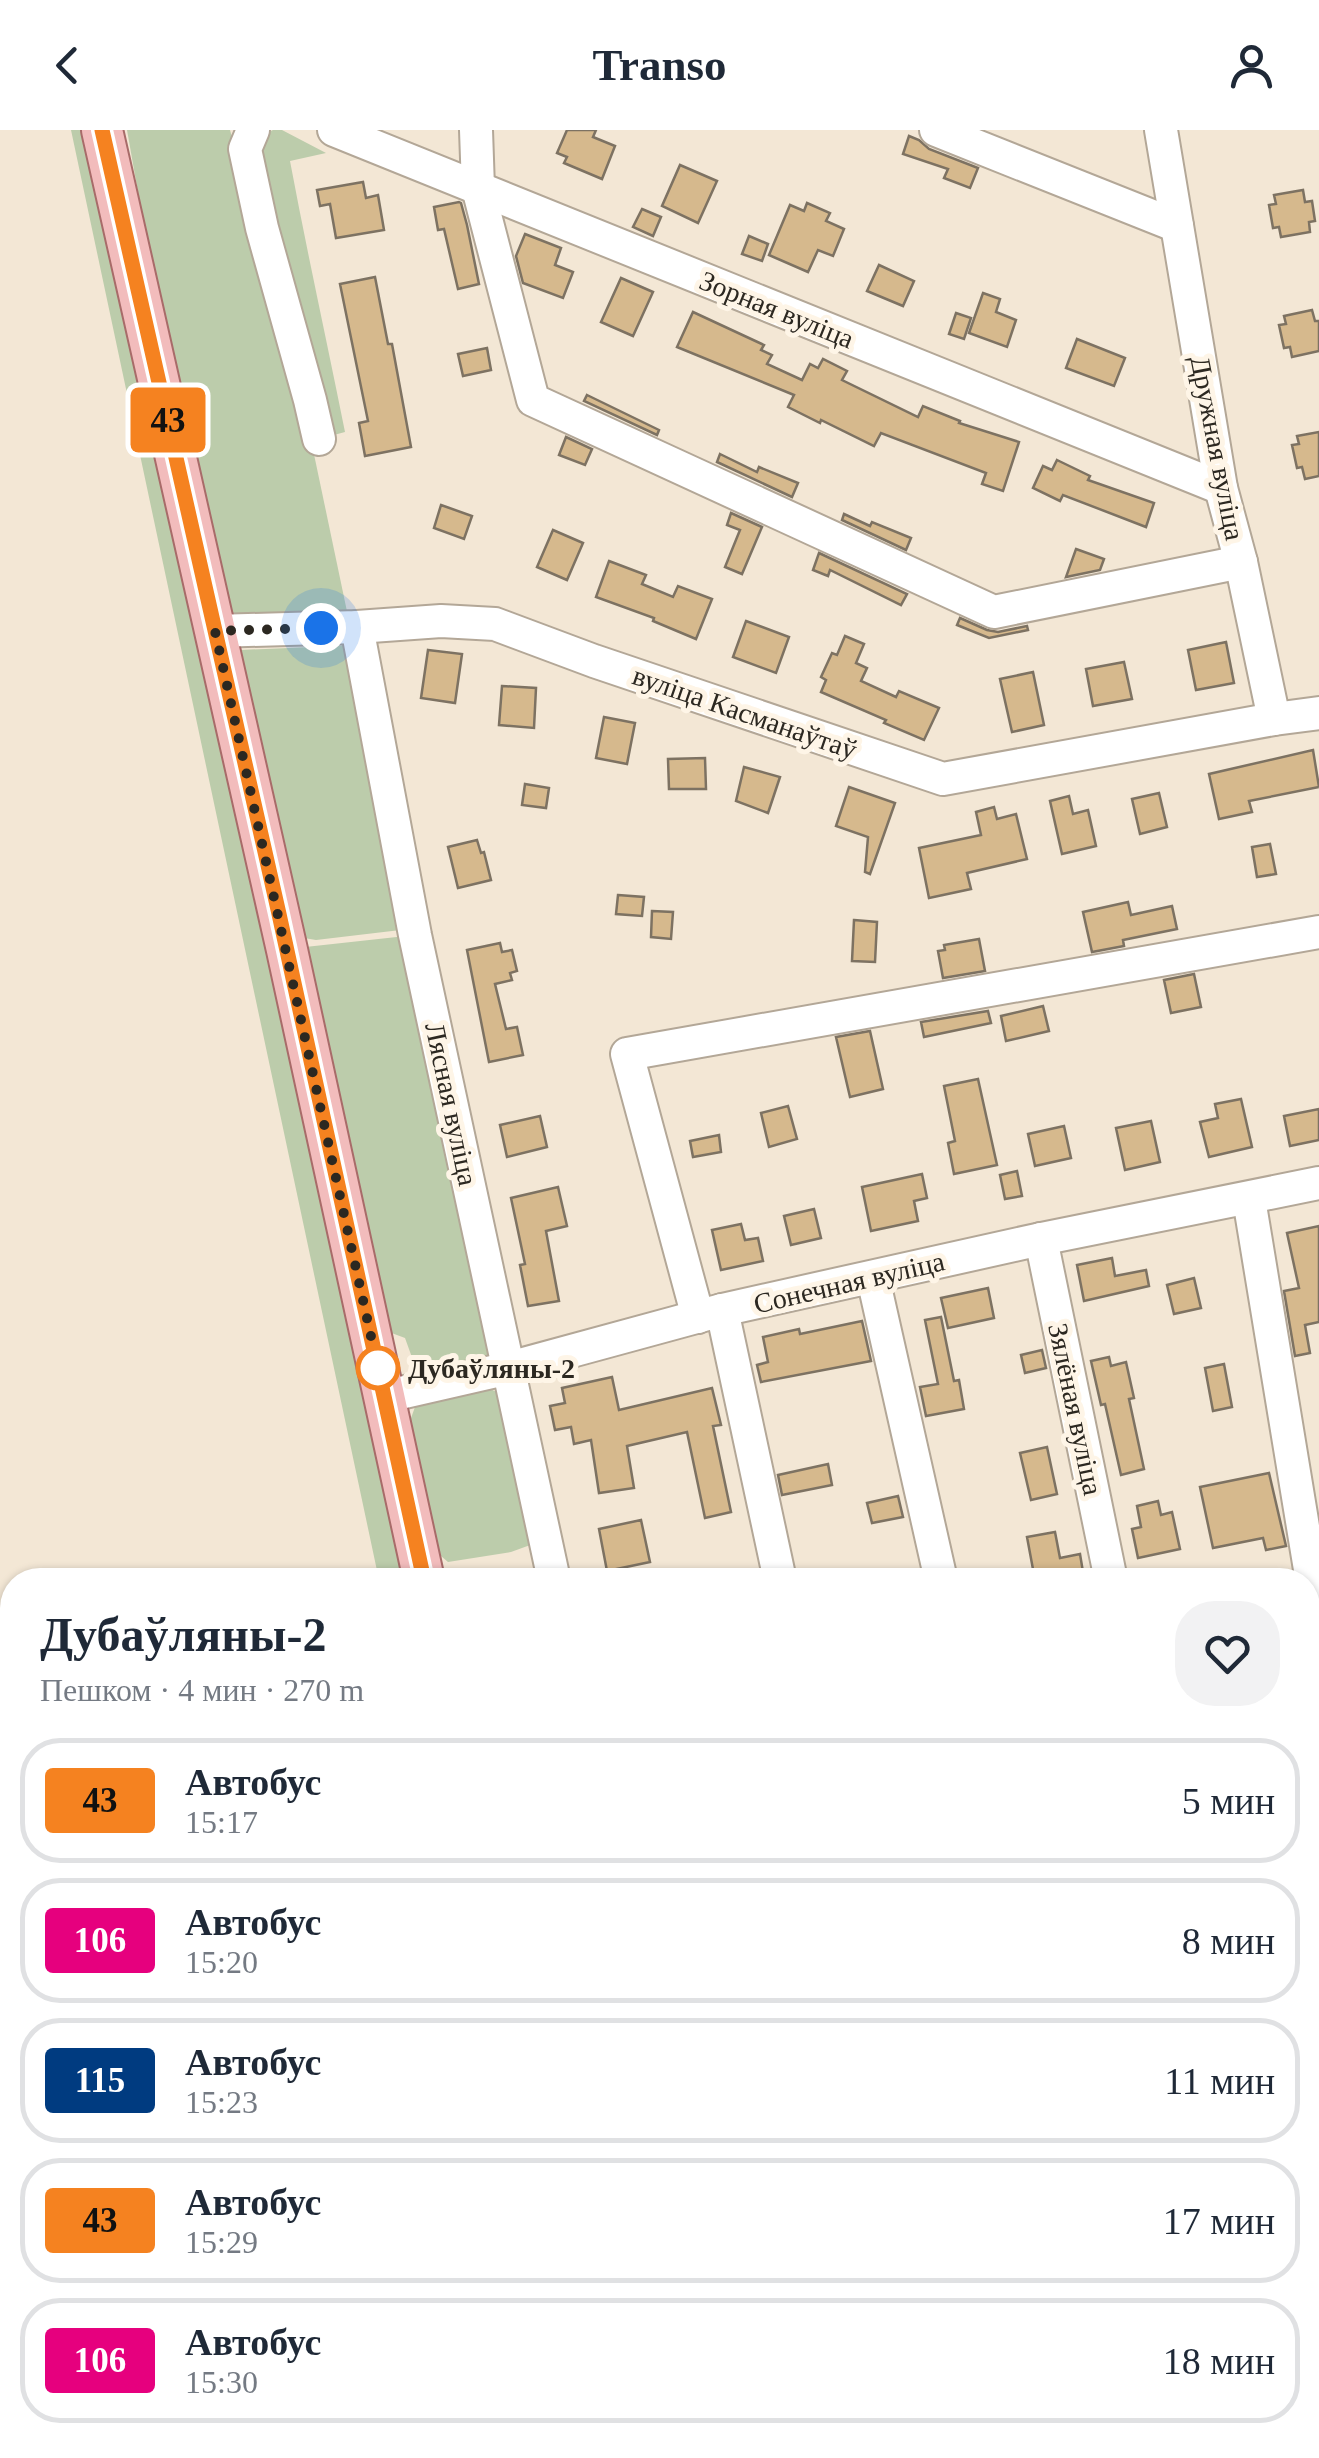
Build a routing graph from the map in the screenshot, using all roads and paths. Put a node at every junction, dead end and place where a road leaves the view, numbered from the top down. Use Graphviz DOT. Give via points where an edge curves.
graph roads {
  1 [pos="102,130"];
  2 [pos="253,130"];
  3 [pos="334,130"];
  4 [pos="476,130"];
  5 [pos="936,130"];
  6 [pos="1161,130"];
  7 [pos="478,188"];
  8 [pos="1178,226"];
  9 [pos="319,438"];
  10 [pos="1221,488"];
  11 [pos="1240,562"];
  12 [pos="356,627"];
  13 [pos="215,631"];
  14 [pos="1319,714"];
  15 [pos="1274,719"];
  16 [pos="1319,932"];
  17 [pos="1319,1183"];
  18 [pos="1249,1199"];
  19 [pos="1040,1238"];
  20 [pos="873,1278"];
  21 [pos="710,1314"];
  22 [pos="508,1368"];
  23 [pos="383,1397"];
  24 [pos="421,1568"];
  25 [pos="551,1568"];
  26 [pos="777,1568"];
  27 [pos="938,1568"];
  28 [pos="1109,1568"];
  29 [pos="1310,1568"];
  1 -- 13 [label="main road"];
  2 -- 9 [label="street" via="245,150 258,212"];
  3 -- 7 [label="street, Зорная вуліца"];
  4 -- 7 [label="street"];
  5 -- 8 [label="street"];
  6 -- 8 [label="street, Дружная вуліца"];
  7 -- 10 [label="street, Зорная вуліца"];
  7 -- 11 [label="street" via="533,400 994,612"];
  8 -- 10 [label="street, Дружная вуліца"];
  10 -- 11 [label="street, Дружная вуліца"];
  11 -- 15 [label="street, Дружная вуліца"];
  12 -- 13 [label="street, вуліца Касманаўтаў"];
  12 -- 15 [label="street, вуліца Касманаўтаў" via="495,624 944,779"];
  12 -- 22 [label="street, Лясная вуліца"];
  13 -- 23 [label="main road"];
  14 -- 15 [label="street"];
  16 -- 21 [label="street" via="627,1054"];
  17 -- 18 [label="street, Сонечная вуліца"];
  18 -- 19 [label="street, Сонечная вуліца"];
  18 -- 29 [label="street"];
  19 -- 20 [label="street, Сонечная вуліца"];
  19 -- 28 [label="street, Зялёная вуліца"];
  20 -- 21 [label="street, Сонечная вуліца"];
  20 -- 27 [label="street"];
  21 -- 22 [label="street, Сонечная вуліца"];
  21 -- 26 [label="street"];
  22 -- 23 [label="street, Сонечная вуліца"];
  22 -- 25 [label="street, Лясная вуліца"];
  23 -- 24 [label="main road"];
}
